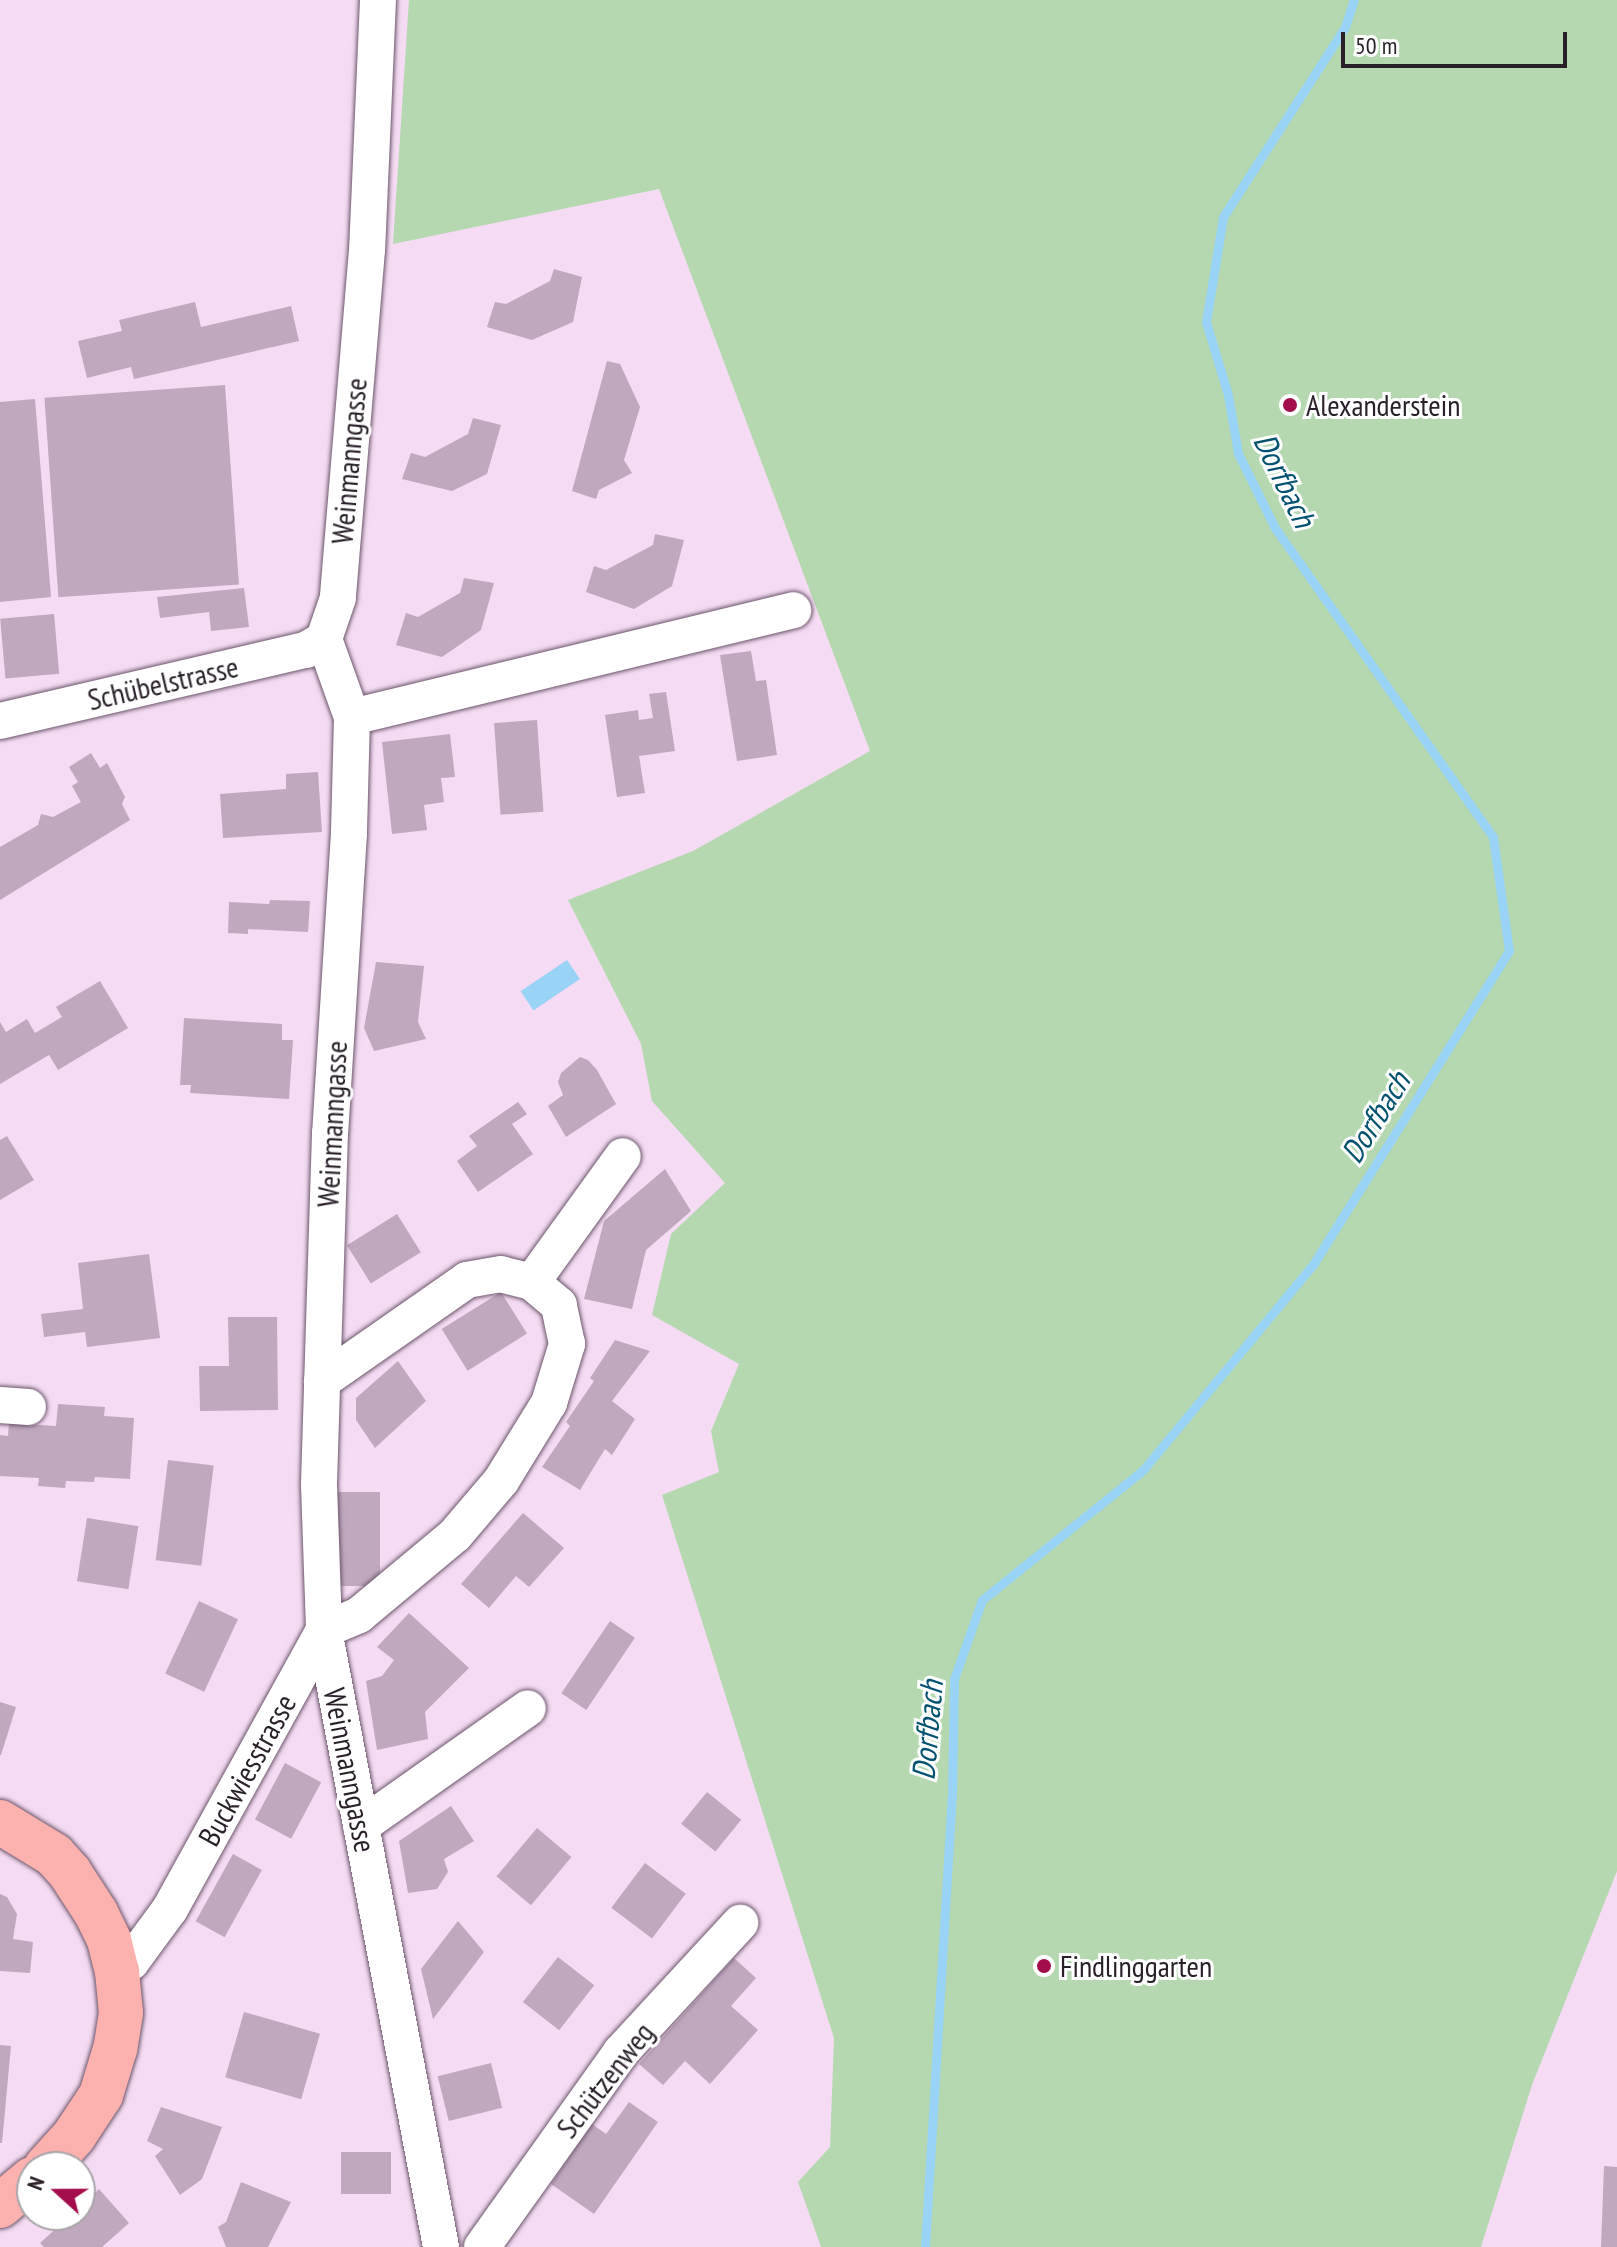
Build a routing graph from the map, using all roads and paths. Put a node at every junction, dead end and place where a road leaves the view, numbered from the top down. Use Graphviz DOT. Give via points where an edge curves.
graph roads {
  1 [pos="378,0"];
  2 [pos="793,610"];
  3 [pos="324,639"];
  4 [pos="352,717"];
  5 [pos="0,721"];
  6 [pos="623,1156"];
  7 [pos="532,1282"];
  8 [pos="322,1381"];
  9 [pos="324,1630"];
  10 [pos="528,1708"];
  11 [pos="0,1822"];
  12 [pos="361,1826"];
  13 [pos="740,1923"];
  14 [pos="117,1971"];
  15 [pos="60,2151"];
  16 [pos="16,2192"];
  17 [pos="0,2206"];
  18 [pos="441,2247"];
  19 [pos="482,2247"];
  1 -- 3 [label="street, Weinmanngasse" via="367,250 338,598"];
  2 -- 4 [label="street"];
  3 -- 4 [label="street, Weinmanngasse"];
  3 -- 5 [label="street, Schübelstrasse" via="306,650"];
  4 -- 8 [label="street, Weinmanngasse"];
  6 -- 7 [label="street"];
  7 -- 8 [label="street" via="501,1274 467,1280"];
  7 -- 9 [label="street" via="559,1305 567,1344 549,1403 501,1481 455,1535 359,1615"];
  8 -- 9 [label="street, Weinmanngasse"];
  9 -- 12 [label="street, Weinmanngasse"];
  9 -- 14 [label="street, Buckwiesstrasse" via="170,1909 131,1962"];
  10 -- 12 [label="street"];
  11 -- 14 [label="main road" via="54,1855 70,1873 109,1940"];
  12 -- 18 [label="street, Weinmanngasse"];
  13 -- 19 [label="street, Schützenweg" via="621,2052"];
  14 -- 15 [label="main road" via="121,2013 101,2095"];
  16 -- 17 [label="main road"];
}
